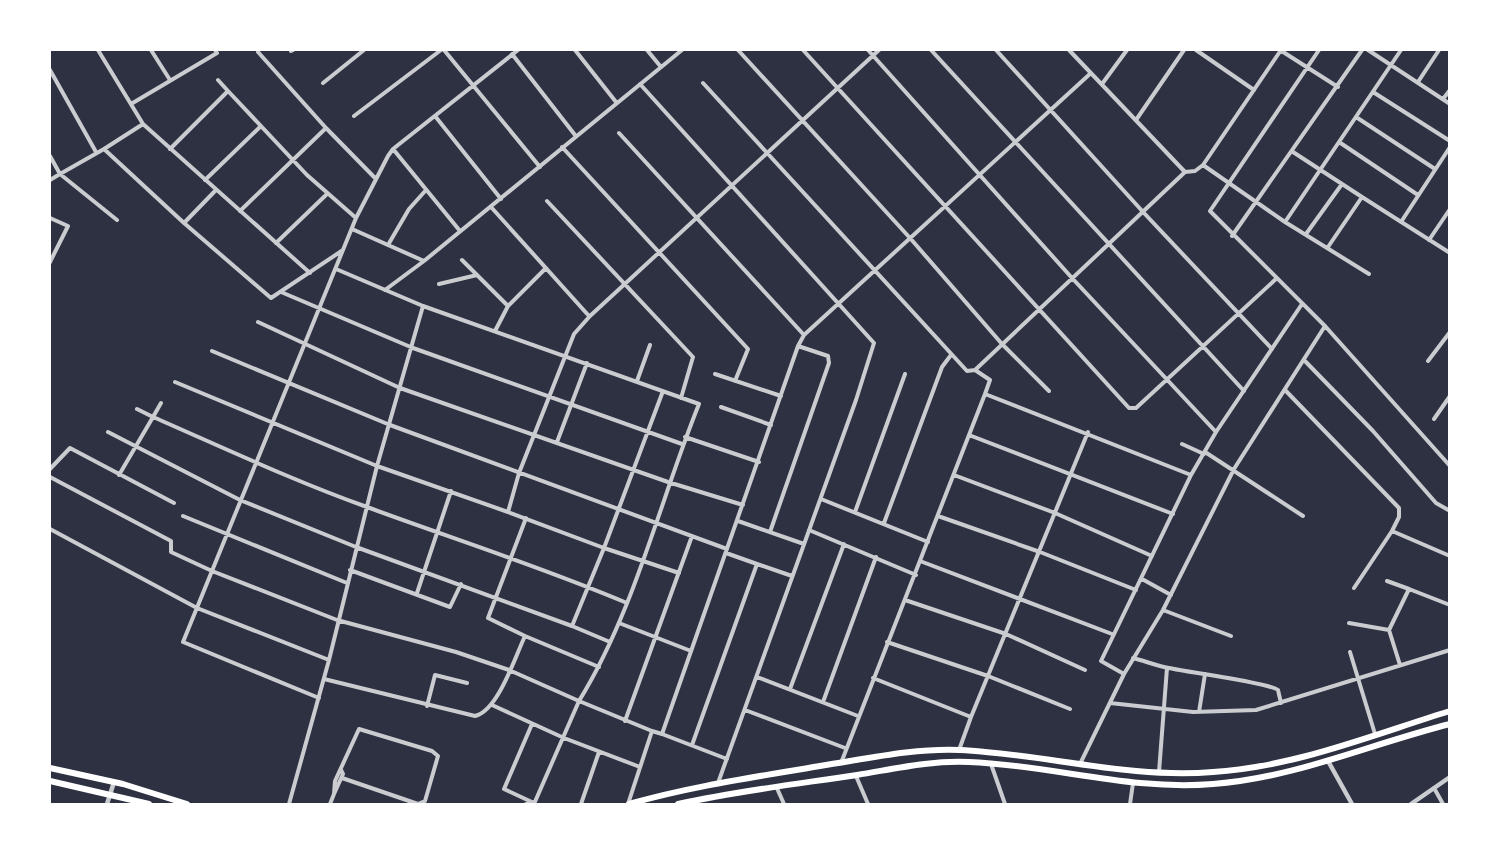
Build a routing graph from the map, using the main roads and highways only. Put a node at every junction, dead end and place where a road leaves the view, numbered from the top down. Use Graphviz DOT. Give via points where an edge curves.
graph roads {
  1 [pos="1449,711"];
  2 [pos="1449,724"];
  3 [pos="1404,725"];
  4 [pos="1405,737"];
  5 [pos="50,768"];
  6 [pos="50,781"];
  7 [pos="149,804"];
  8 [pos="187,804"];
  9 [pos="629,804"];
  10 [pos="678,804"];
  1 -- 3 [label="main road"];
  2 -- 4 [label="main road"];
  3 -- 4 [label="main road"];
  3 -- 9 [label="main road" via="1273,764 1213,772 1159,772 959,750 840,763 718,783"];
  4 -- 10 [label="main road" via="1291,772 1236,782 1181,786 1133,783 990,764 937,762"];
  5 -- 8 [label="main road"];
  6 -- 7 [label="main road"];
}
